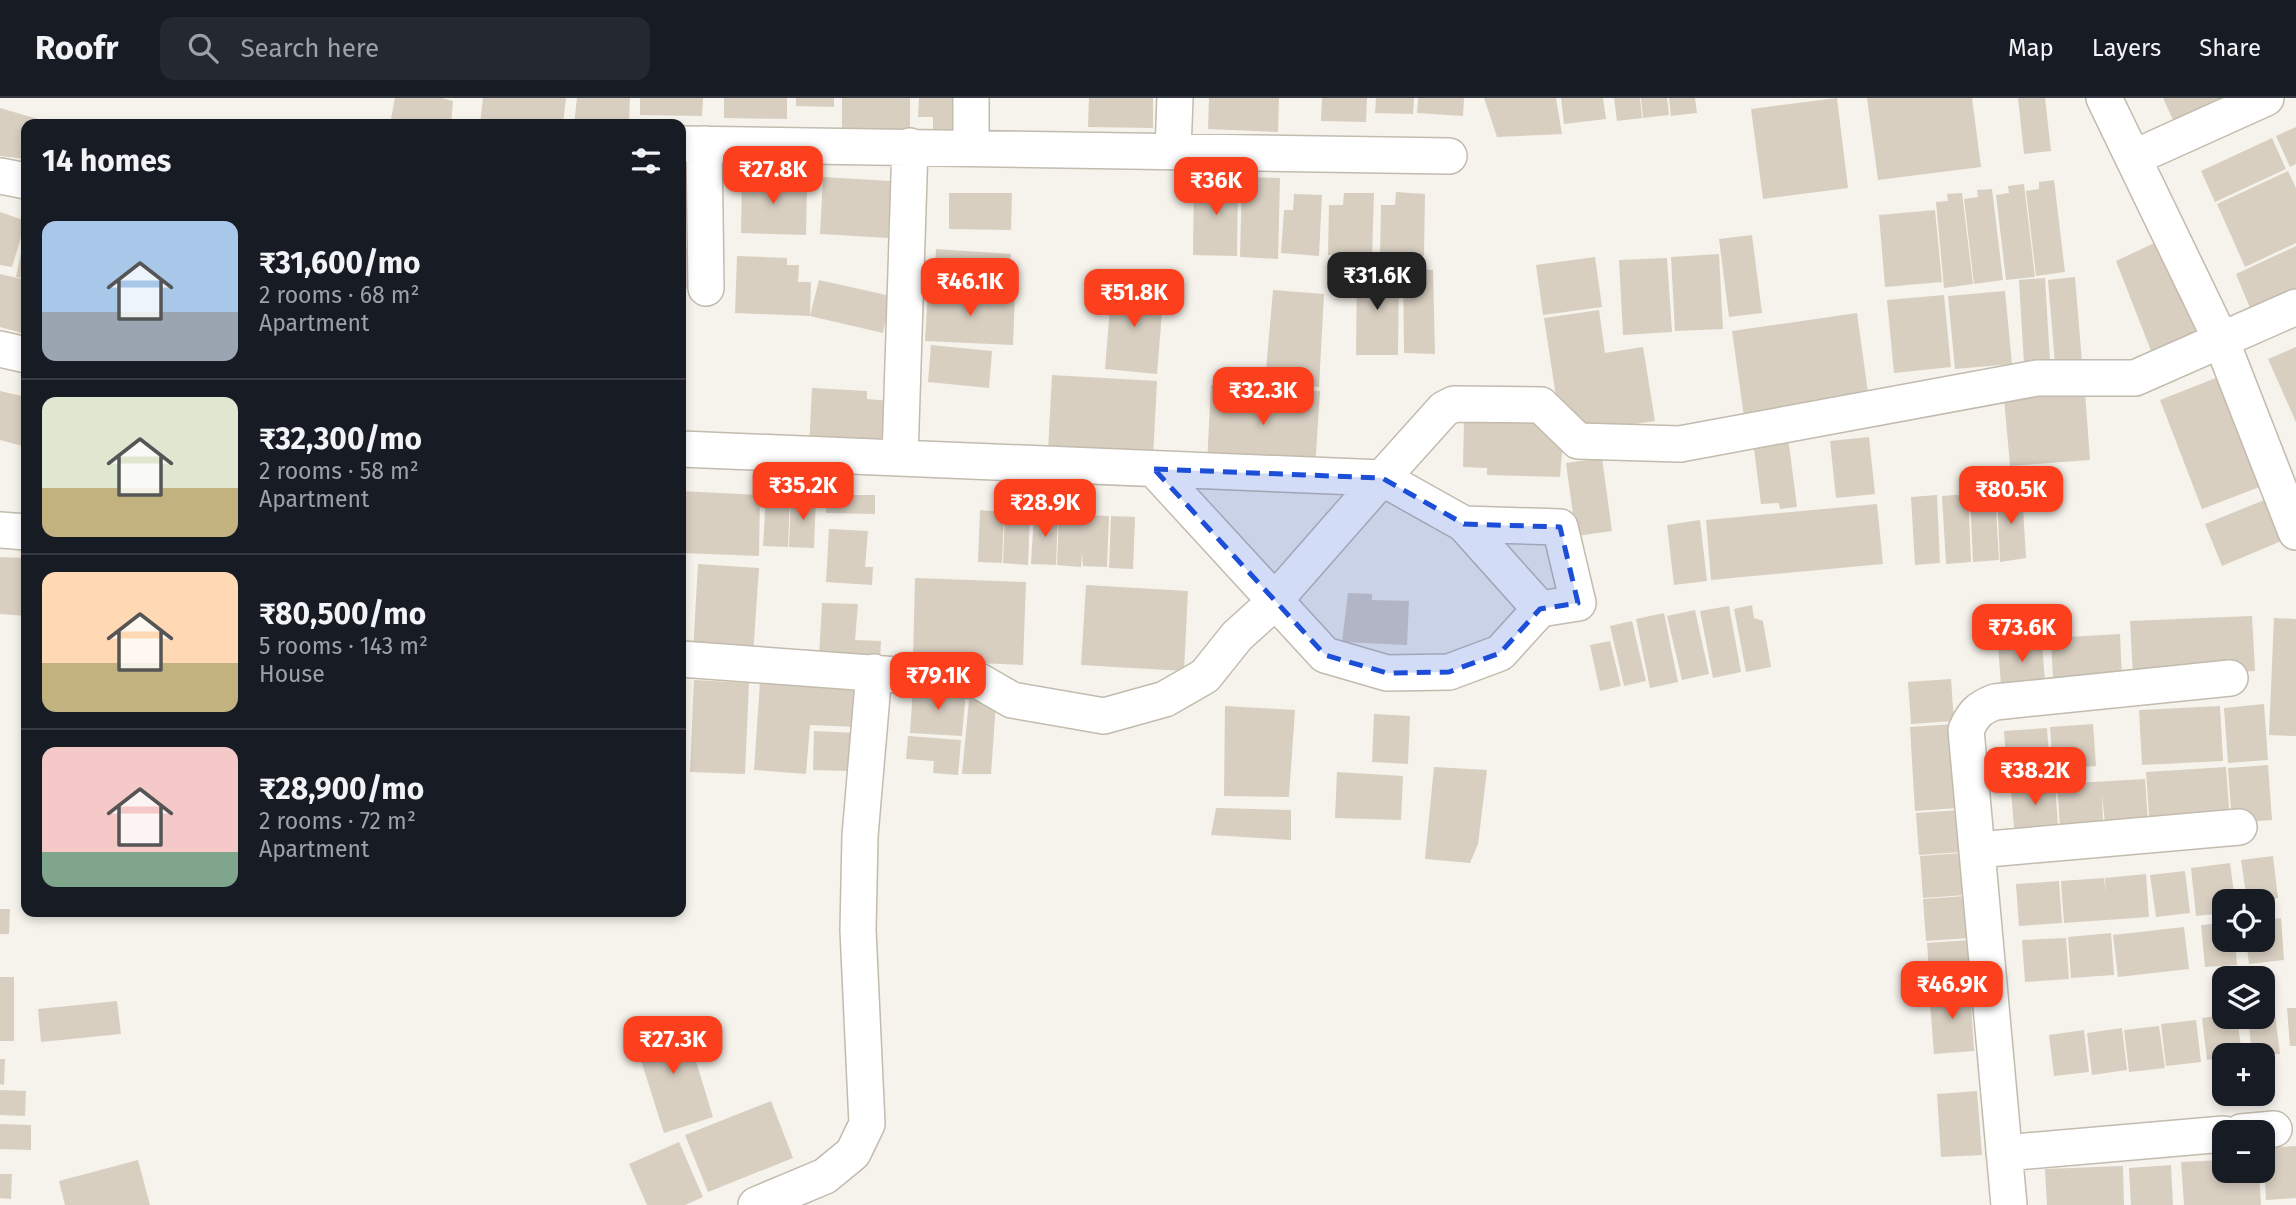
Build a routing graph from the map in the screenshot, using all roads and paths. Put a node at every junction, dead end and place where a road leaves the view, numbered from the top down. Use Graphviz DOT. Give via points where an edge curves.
graph roads {
  1 [pos="971,98"];
  2 [pos="1175,98"];
  3 [pos="2104,98"];
  4 [pos="2266,98"];
  5 [pos="692,144"];
  6 [pos="910,146"];
  7 [pos="971,146"];
  8 [pos="1173,152"];
  9 [pos="1450,156"];
  10 [pos="2133,158"];
  11 [pos="0,176"];
  12 [pos="21,180"];
  13 [pos="706,288"];
  14 [pos="2296,307"];
  15 [pos="2221,340"];
  16 [pos="0,349"];
  17 [pos="21,354"];
  18 [pos="686,449"];
  19 [pos="900,458"];
  20 [pos="1154,468"];
  21 [pos="1382,478"];
  22 [pos="1464,524"];
  23 [pos="0,530"];
  24 [pos="21,532"];
  25 [pos="2296,533"];
  26 [pos="1275,600"];
  27 [pos="1540,609"];
  28 [pos="686,659"];
  29 [pos="874,672"];
  30 [pos="2230,678"];
  31 [pos="2239,827"];
  32 [pos="1977,850"];
  33 [pos="2212,1135"];
  34 [pos="2004,1153"];
  35 [pos="756,1205"];
  36 [pos="2009,1205"];
  1 -- 7 [label="street"];
  2 -- 8 [label="street"];
  3 -- 10 [label="street"];
  4 -- 10 [label="street"];
  5 -- 6 [label="street"];
  5 -- 13 [label="street"];
  6 -- 7 [label="street"];
  6 -- 19 [label="street"];
  7 -- 8 [label="street"];
  8 -- 9 [label="street"];
  10 -- 15 [label="street"];
  11 -- 12 [label="street"];
  14 -- 15 [label="street"];
  15 -- 21 [label="street" via="2135,378 2037,378 1680,444 1578,441 1541,405 1454,404 1437,415"];
  15 -- 25 [label="street"];
  16 -- 17 [label="street"];
  18 -- 19 [label="street"];
  19 -- 20 [label="street"];
  20 -- 21 [label="street"];
  20 -- 26 [label="street"];
  21 -- 22 [label="street"];
  21 -- 26 [label="street"];
  22 -- 27 [label="street"];
  22 -- 27 [label="street" via="1560,527 1578,603"];
  23 -- 24 [label="street"];
  26 -- 27 [label="street" via="1325,656 1387,673 1449,672 1500,653"];
  26 -- 29 [label="street" via="1237,636 1205,676 1165,699 1104,716 1012,700 979,681"];
  28 -- 29 [label="street"];
  29 -- 35 [label="street" via="858,916 867,1124 853,1153 825,1176"];
  30 -- 32 [label="street" via="1995,702 1980,708 1966,730"];
  31 -- 32 [label="street"];
  32 -- 34 [label="street"];
  33 -- 34 [label="street"];
  34 -- 36 [label="street"];
}
